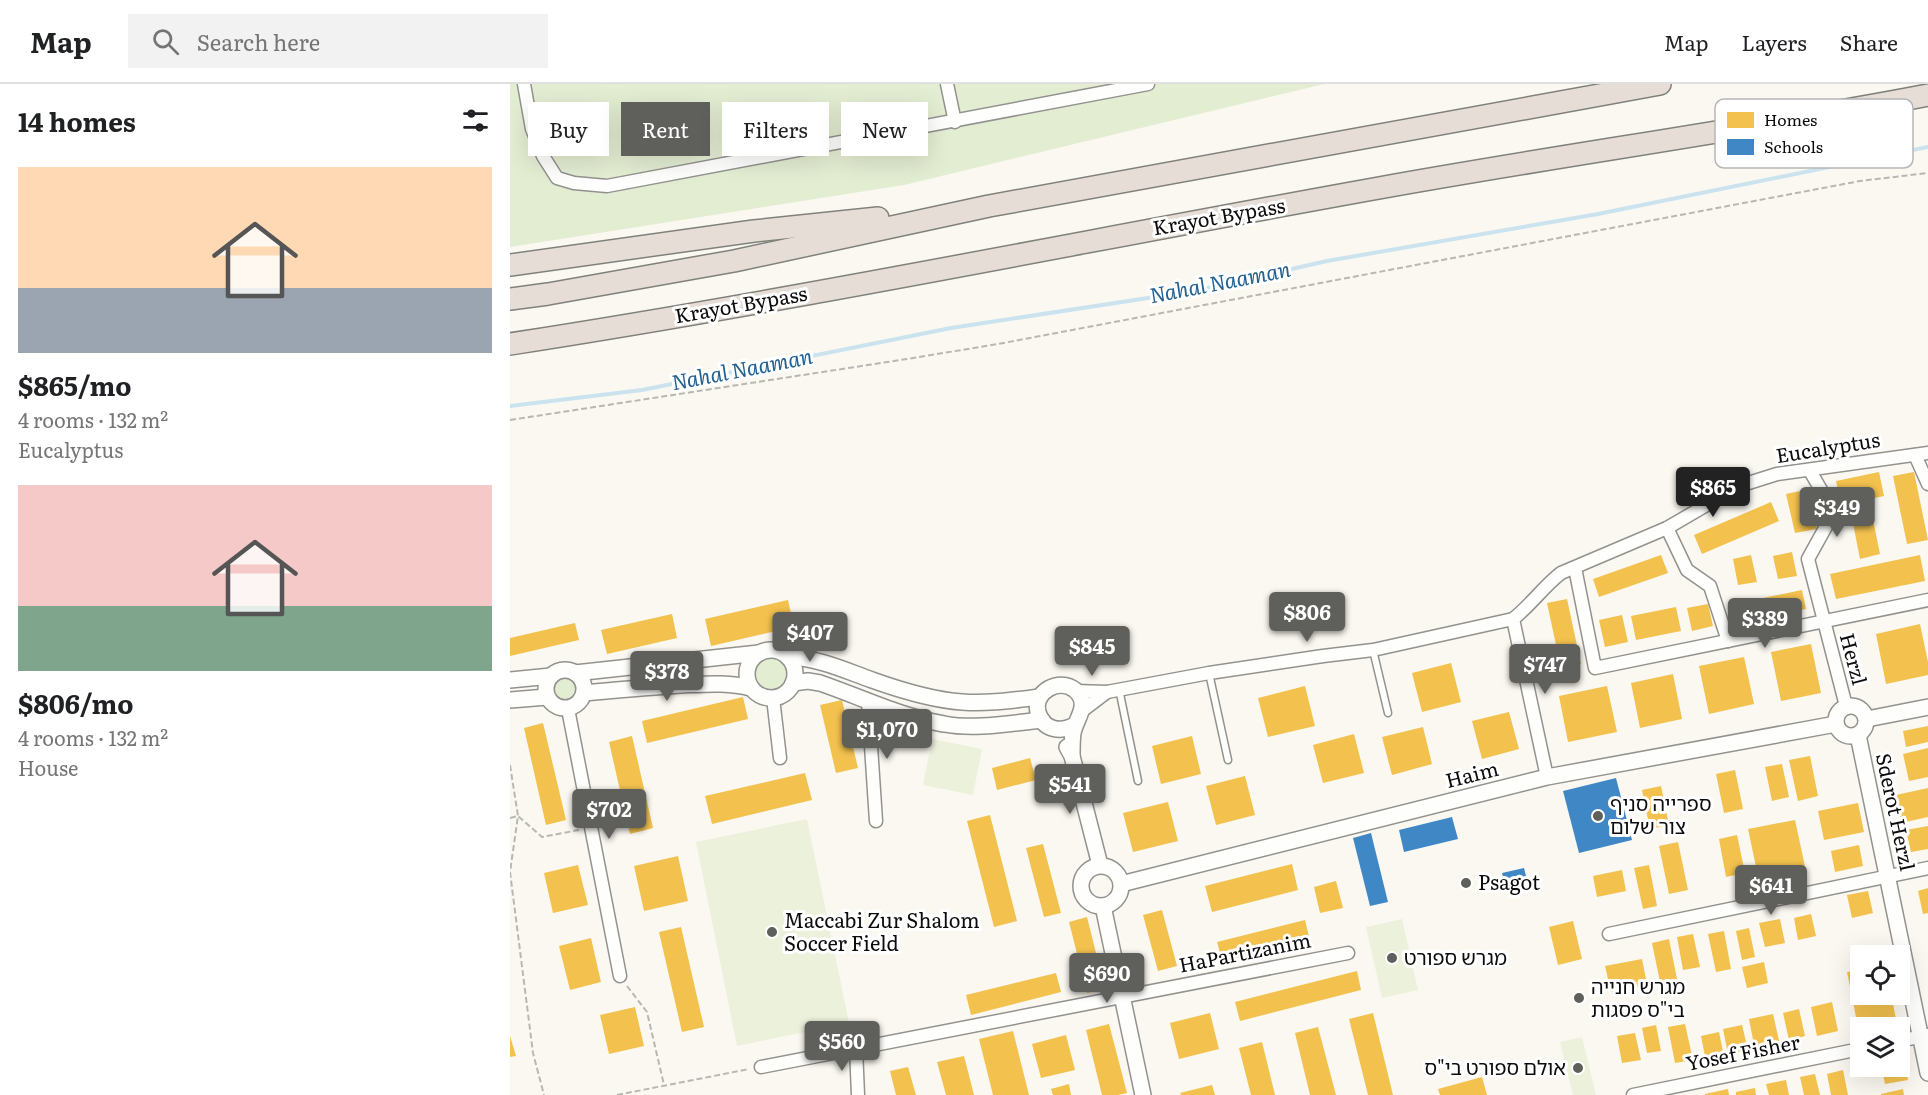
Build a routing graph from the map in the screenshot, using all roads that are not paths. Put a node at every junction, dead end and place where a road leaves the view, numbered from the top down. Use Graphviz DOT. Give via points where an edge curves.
graph roads {
  1 [pos="524,84"];
  2 [pos="947,84"];
  3 [pos="1148,84"];
  4 [pos="1660,84"];
  5 [pos="1928,95"];
  6 [pos="1908,99"];
  7 [pos="955,122"];
  8 [pos="1715,133"];
  9 [pos="989,206"];
  10 [pos="510,265"];
  11 [pos="510,299"];
  12 [pos="510,344"];
  13 [pos="1922,454"];
  14 [pos="1810,471"];
  15 [pos="1928,484"];
  16 [pos="1667,528"];
  17 [pos="1575,568"];
  18 [pos="1928,600"];
  19 [pos="1513,619"];
  20 [pos="1823,622"];
  21 [pos="1728,641"];
  22 [pos="1373,650"];
  23 [pos="759,652"];
  24 [pos="788,657"];
  25 [pos="575,673"];
  26 [pos="1209,673"];
  27 [pos="550,676"];
  28 [pos="510,680"];
  29 [pos="794,683"];
  30 [pos="751,688"];
  31 [pos="1075,691"];
  32 [pos="1113,691"];
  33 [pos="584,693"];
  34 [pos="547,697"];
  35 [pos="1040,697"];
  36 [pos="773,698"];
  37 [pos="510,700"];
  38 [pos="868,701"];
  39 [pos="1846,706"];
  40 [pos="1928,707"];
  41 [pos="568,709"];
  42 [pos="1388,713"];
  43 [pos="1079,717"];
  44 [pos="1867,719"];
  45 [pos="1048,724"];
  46 [pos="1836,724"];
  47 [pos="1858,735"];
  48 [pos="1072,756"];
  49 [pos="780,758"];
  50 [pos="1228,760"];
  51 [pos="1547,777"];
  52 [pos="1138,781"];
  53 [pos="876,821"];
  54 [pos="1100,865"];
  55 [pos="1928,868"];
  56 [pos="1887,877"];
  57 [pos="1121,884"];
  58 [pos="1103,906"];
  59 [pos="1609,934"];
  60 [pos="1348,953"];
  61 [pos="620,976"];
  62 [pos="1122,996"];
  63 [pos="1924,1036"];
  64 [pos="856,1048"];
  65 [pos="1850,1051"];
  66 [pos="761,1067"];
  67 [pos="1928,1072"];
  68 [pos="858,1095"];
  69 [pos="1143,1095"];
  70 [pos="1633,1095"];
  1 -- 7 [label="street" via="532,129 557,178 607,186"];
  2 -- 7 [label="street"];
  3 -- 7 [label="street"];
  4 -- 9 [label="highway"];
  5 -- 6 [label="highway, Krayot Bypass"];
  8 -- 12 [label="highway, Krayot Bypass" via="1384,187 650,322"];
  9 -- 10 [label="highway" via="754,231"];
  9 -- 11 [label="highway" via="734,261"];
  13 -- 14 [label="street, Eucalyptus"];
  13 -- 15 [label="street"];
  14 -- 16 [label="street, Eucalyptus" via="1777,474 1739,486"];
  14 -- 20 [label="street, Herzl" via="1834,512 1808,559"];
  16 -- 17 [label="street, Eucalyptus"];
  16 -- 21 [label="street" via="1687,570 1710,586"];
  17 -- 19 [label="street, Eucalyptus" via="1549,582"];
  17 -- 21 [label="street" via="1595,668"];
  18 -- 20 [label="street"];
  19 -- 22 [label="street"];
  19 -- 51 [label="street"];
  20 -- 21 [label="street"];
  20 -- 39 [label="street, Herzl"];
  22 -- 26 [label="street"];
  22 -- 42 [label="lane"];
  23 -- 24 [label="street" via="775,650"];
  23 -- 25 [label="street"];
  23 -- 30 [label="street" via="747,672"];
  24 -- 29 [label="street" via="795,670"];
  24 -- 35 [label="street" via="816,660 903,689 961,702"];
  25 -- 27 [label="street" via="565,670"];
  25 -- 33 [label="street" via="583,681"];
  26 -- 32 [label="street"];
  26 -- 50 [label="lane"];
  27 -- 28 [label="street"];
  27 -- 34 [label="street"];
  29 -- 36 [label="street"];
  29 -- 38 [label="street" via="820,683"];
  30 -- 33 [label="street" via="713,683"];
  30 -- 36 [label="street"];
  31 -- 32 [label="street"];
  31 -- 35 [label="street" via="1059,685"];
  31 -- 43 [label="street" via="1080,697"];
  32 -- 43 [label="street"];
  32 -- 52 [label="lane"];
  33 -- 41 [label="street" via="579,704"];
  34 -- 37 [label="street"];
  34 -- 41 [label="street" via="553,705"];
  35 -- 45 [label="street" via="1038,713"];
  36 -- 49 [label="street"];
  38 -- 45 [label="street" via="946,725"];
  38 -- 53 [label="street"];
  39 -- 44 [label="street" via="1862,710"];
  39 -- 46 [label="street" via="1838,713"];
  40 -- 44 [label="street"];
  41 -- 61 [label="street"];
  43 -- 45 [label="street" via="1062,730"];
  43 -- 48 [label="street" via="1073,733"];
  44 -- 47 [label="street"];
  45 -- 48 [label="street"];
  46 -- 47 [label="street" via="1842,734"];
  46 -- 51 [label="street, Haim"];
  47 -- 56 [label="street, Sderot Herzl"];
  48 -- 54 [label="street"];
  51 -- 57 [label="street, Haim"];
  54 -- 57 [label="street" via="1114,870"];
  54 -- 58 [label="street" via="1087,871 1081,891 1090,903"];
  55 -- 56 [label="street"];
  56 -- 59 [label="street"];
  56 -- 63 [label="street, Sderot Herzl"];
  57 -- 58 [label="street" via="1117,899"];
  58 -- 62 [label="street"];
  60 -- 62 [label="street, HaPartizanim"];
  62 -- 64 [label="street, HaPartizanim"];
  62 -- 69 [label="street"];
  63 -- 67 [label="street, Sderot Herzl"];
  64 -- 66 [label="street, HaPartizanim"];
  64 -- 68 [label="street"];
  65 -- 70 [label="street, Yosef Fisher"];
}
